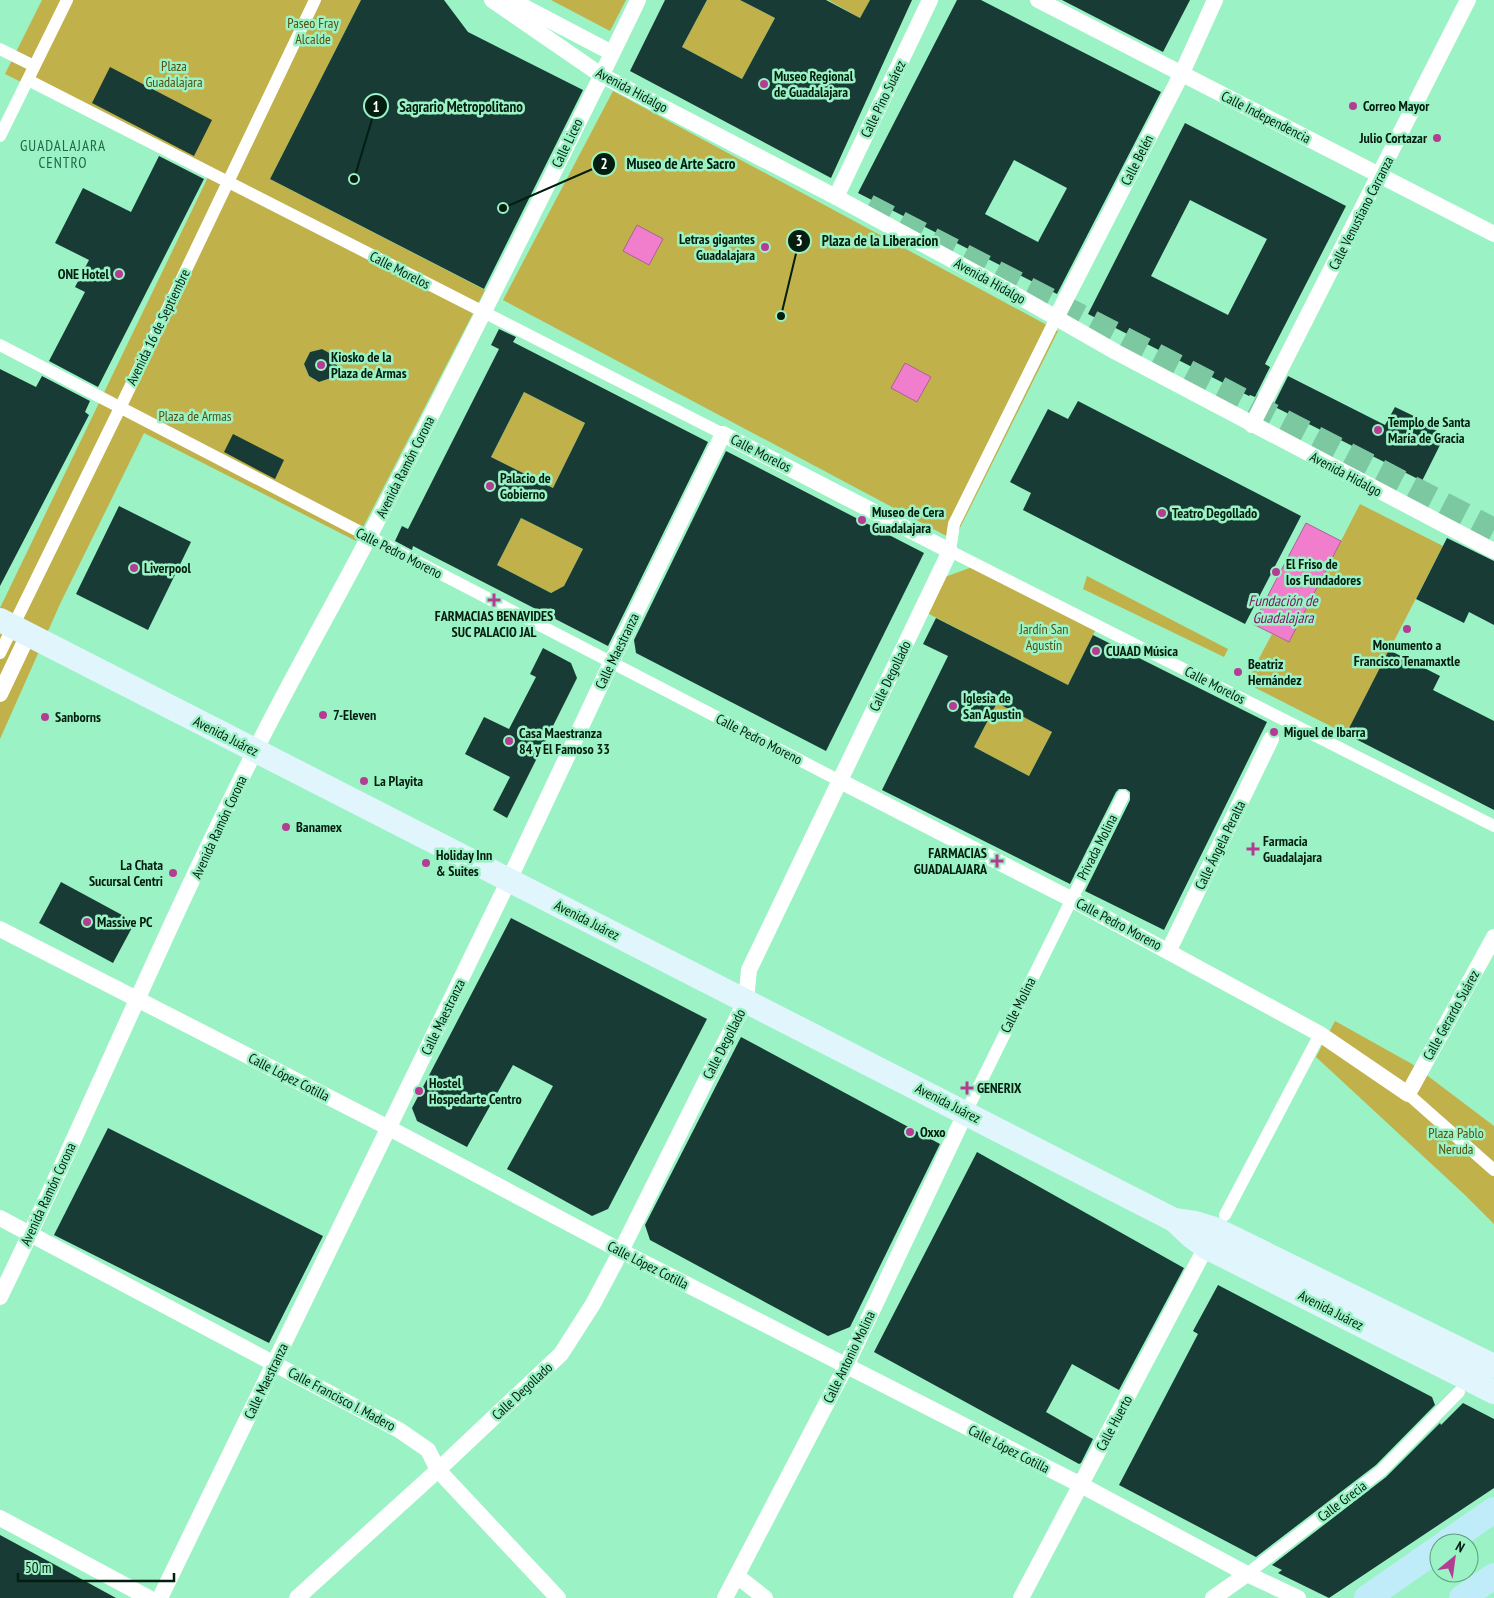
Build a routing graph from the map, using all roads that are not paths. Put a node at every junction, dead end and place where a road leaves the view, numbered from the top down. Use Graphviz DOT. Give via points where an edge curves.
graph roads {
  1 [pos="67,0"];
  2 [pos="315,0"];
  3 [pos="492,0"];
  4 [pos="511,0"];
  5 [pos="638,0"];
  6 [pos="930,0"];
  7 [pos="1038,0"];
  8 [pos="1215,0"];
  9 [pos="1468,0"];
  10 [pos="0,49"];
  11 [pos="612,53"];
  12 [pos="34,66"];
  13 [pos="1182,74"];
  14 [pos="600,75"];
  15 [pos="28,80"];
  16 [pos="0,136"];
  17 [pos="1380,176"];
  18 [pos="228,182"];
  19 [pos="836,197"];
  20 [pos="1494,234"];
  21 [pos="484,312"];
  22 [pos="1056,318"];
  23 [pos="0,345"];
  24 [pos="120,408"];
  25 [pos="1252,425"];
  26 [pos="723,434"];
  27 [pos="368,537"];
  28 [pos="950,551"];
  29 [pos="1494,551"];
  30 [pos="9,627"];
  31 [pos="0,653"];
  32 [pos="611,663"];
  33 [pos="0,694"];
  34 [pos="1271,739"];
  35 [pos="255,750"];
  36 [pos="840,781"];
  37 [pos="1123,796"];
  38 [pos="1494,826"];
  39 [pos="509,880"];
  40 [pos="1071,899"];
  41 [pos="0,929"];
  42 [pos="1494,936"];
  43 [pos="1169,950"];
  44 [pos="136,999"];
  45 [pos="746,1000"];
  46 [pos="1320,1034"];
  47 [pos="1408,1094"];
  48 [pos="966,1112"];
  49 [pos="389,1128"];
  50 [pos="1494,1170"];
  51 [pos="1225,1215"];
  52 [pos="0,1218"];
  53 [pos="1174,1220"];
  54 [pos="30,1234"];
  55 [pos="1206,1247"];
  56 [pos="621,1250"];
  57 [pos="0,1297"];
  58 [pos="275,1363"];
  59 [pos="846,1366"];
  60 [pos="1493,1379"];
  61 [pos="1459,1392"];
  62 [pos="438,1470"];
  63 [pos="1081,1485"];
  64 [pos="1494,1510"];
  65 [pos="0,1518"];
  66 [pos="1461,1533"];
  67 [pos="1429,1555"];
  68 [pos="1246,1574"];
  69 [pos="737,1576"];
  70 [pos="1494,1576"];
  71 [pos="149,1598"];
  72 [pos="160,1598"];
  73 [pos="296,1598"];
  74 [pos="558,1598"];
  75 [pos="725,1598"];
  76 [pos="765,1598"];
  77 [pos="1021,1598"];
  78 [pos="1213,1598"];
  79 [pos="1298,1598"];
  80 [pos="1367,1598"];
  81 [pos="1462,1598"];
  1 -- 12 [label="street"];
  2 -- 18 [label="street, Avenida 16 de Septiembre"];
  3 -- 14 [label="street, Avenida Hidalgo"];
  4 -- 11 [label="street, Avenida Hidalgo"];
  5 -- 11 [label="street, Calle Liceo"];
  6 -- 19 [label="street, Calle Pino Suárez"];
  7 -- 13 [label="street, Calle Independencia"];
  8 -- 13 [label="street, Calle Belén"];
  9 -- 17 [label="street, Calle Venustiano Carranza"];
  10 -- 12 [label="street"];
  11 -- 14 [label="street, Calle Liceo"];
  12 -- 15 [label="street"];
  13 -- 17 [label="street, Calle Independencia"];
  13 -- 22 [label="street, Calle Belén"];
  14 -- 19 [label="street, Avenida Hidalgo"];
  14 -- 21 [label="street, Calle Liceo"];
  15 -- 16 [label="street"];
  15 -- 18 [label="street, Calle Morelos"];
  17 -- 20 [label="street, Calle Independencia"];
  17 -- 25 [label="street, Calle Venustiano Carranza"];
  18 -- 21 [label="street, Calle Morelos"];
  18 -- 24 [label="street, Avenida 16 de Septiembre"];
  19 -- 22 [label="street, Avenida Hidalgo"];
  21 -- 26 [label="street, Calle Morelos"];
  21 -- 27 [label="street, Avenida Ramón Corona"];
  22 -- 25 [label="street, Avenida Hidalgo"];
  22 -- 28 [label="street, Calle Degollado" via="954,524"];
  23 -- 24 [label="street, Calle Pedro Moreno"];
  24 -- 27 [label="street, Calle Pedro Moreno"];
  24 -- 30 [label="street, Avenida 16 de Septiembre"];
  25 -- 29 [label="street, Avenida Hidalgo"];
  26 -- 28 [label="street, Calle Morelos"];
  26 -- 32 [label="street, Calle Maestranza"];
  27 -- 32 [label="street, Calle Pedro Moreno"];
  27 -- 35 [label="street, Avenida Ramón Corona"];
  28 -- 36 [label="street, Calle Degollado"];
  28 -- 38 [label="street, Calle Morelos"];
  30 -- 31 [label="street, Avenida 16 de Septiembre"];
  30 -- 33 [label="street, Avenida 16 de Septiembre"];
  30 -- 35 [label="main road, Avenida Juárez"];
  32 -- 36 [label="street, Calle Pedro Moreno"];
  32 -- 39 [label="street, Calle Maestranza"];
  34 -- 43 [label="street, Calle Ángela Peralta"];
  35 -- 39 [label="main road, Avenida Juárez"];
  35 -- 44 [label="street, Avenida Ramón Corona"];
  36 -- 40 [label="street, Calle Pedro Moreno"];
  36 -- 45 [label="street, Calle Degollado" via="749,970"];
  37 -- 40 [label="street, Privada Molina"];
  39 -- 45 [label="main road, Avenida Juárez"];
  39 -- 49 [label="street, Calle Maestranza"];
  40 -- 43 [label="street, Calle Pedro Moreno"];
  40 -- 48 [label="street, Calle Molina"];
  41 -- 44 [label="street, Calle López Cotilla"];
  42 -- 47 [label="street, Calle Gerardo Suárez"];
  43 -- 46 [label="street, Calle Pedro Moreno"];
  44 -- 49 [label="street, Calle López Cotilla"];
  44 -- 54 [label="street, Avenida Ramón Corona"];
  45 -- 48 [label="main road, Avenida Juárez"];
  45 -- 56 [label="street, Calle Degollado"];
  46 -- 47 [label="street, Calle Pedro Moreno"];
  46 -- 51 [label="street"];
  47 -- 50 [label="street, Calle Pedro Moreno"];
  48 -- 53 [label="main road, Avenida Juárez"];
  48 -- 59 [label="street, Calle Antonio Molina"];
  49 -- 56 [label="street, Calle López Cotilla"];
  49 -- 58 [label="street, Calle Maestranza"];
  52 -- 54 [label="street, Calle Francisco I. Madero"];
  53 -- 55 [label="main road, Avenida Juárez"];
  53 -- 60 [label="main road, Avenida Juárez" via="1215,1229"];
  54 -- 57 [label="street, Avenida Ramón Corona"];
  54 -- 58 [label="street, Calle Francisco I. Madero"];
  55 -- 60 [label="main road, Avenida Juárez"];
  55 -- 63 [label="street, Calle Huerto"];
  56 -- 59 [label="street, Calle López Cotilla"];
  56 -- 62 [label="street, Calle Degollado" via="561,1354"];
  58 -- 62 [label="street, Calle Francisco I. Madero" via="399,1430 428,1450"];
  58 -- 72 [label="street, Calle Maestranza"];
  59 -- 63 [label="street, Calle López Cotilla"];
  59 -- 69 [label="street, Calle Antonio Molina"];
  61 -- 68 [label="street, Calle Grecia" via="1381,1471"];
  62 -- 73 [label="street, Calle Degollado"];
  62 -- 74 [label="street, Calle Francisco I. Madero"];
  63 -- 68 [label="street, Calle López Cotilla"];
  63 -- 77 [label="street, Calle Huerto"];
  64 -- 66 [label="main road"];
  65 -- 71 [label="street"];
  67 -- 80 [label="main road"];
  68 -- 78 [label="street, Calle Grecia"];
  68 -- 79 [label="street, Calle López Cotilla"];
  69 -- 75 [label="street, Calle Antonio Molina"];
  69 -- 76 [label="street"];
  70 -- 81 [label="main road"];
}
